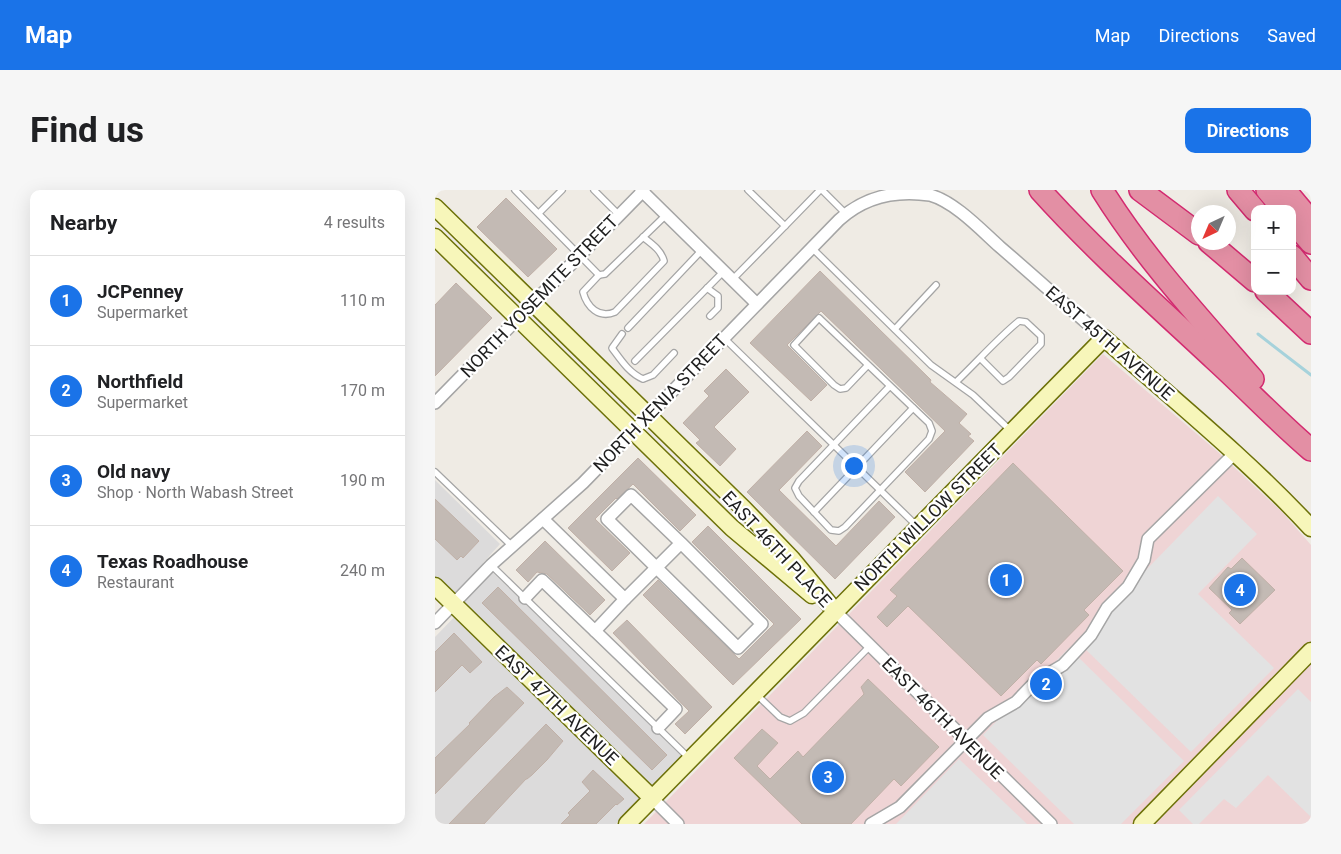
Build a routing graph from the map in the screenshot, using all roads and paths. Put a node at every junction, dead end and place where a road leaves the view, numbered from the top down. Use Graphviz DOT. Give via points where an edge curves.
graph roads {
  1 [pos="515,190"];
  2 [pos="594,190"];
  3 [pos="748,190"];
  4 [pos="821,190"];
  5 [pos="1040,190"];
  6 [pos="1102,190"];
  7 [pos="1140,190"];
  8 [pos="1239,190"];
  9 [pos="1267,190"];
  10 [pos="1285,190"];
  11 [pos="1301,190"];
  12 [pos="560,191"];
  13 [pos="642,191"];
  14 [pos="891,193"];
  15 [pos="1311,202"];
  16 [pos="1251,205"];
  17 [pos="1280,205"];
  18 [pos="435,207"];
  19 [pos="539,213"];
  20 [pos="665,214"];
  21 [pos="846,214"];
  22 [pos="619,215"];
  23 [pos="1311,221"];
  24 [pos="1296,225"];
  25 [pos="785,226"];
  26 [pos="1191,228"];
  27 [pos="643,237"];
  28 [pos="435,238"];
  29 [pos="1311,243"];
  30 [pos="812,248"];
  31 [pos="702,250"];
  32 [pos="1218,250"];
  33 [pos="580,254"];
  34 [pos="1296,261"];
  35 [pos="723,271"];
  36 [pos="599,274"];
  37 [pos="1251,279"];
  38 [pos="1311,279"];
  39 [pos="732,280"];
  40 [pos="937,285"];
  41 [pos="707,288"];
  42 [pos="1270,295"];
  43 [pos="533,303"];
  44 [pos="757,304"];
  45 [pos="710,316"];
  46 [pos="518,318"];
  47 [pos="628,328"];
  48 [pos="895,330"];
  49 [pos="1311,333"];
  50 [pos="622,334"];
  51 [pos="724,338"];
  52 [pos="1104,338"];
  53 [pos="674,353"];
  54 [pos="980,358"];
  55 [pos="635,360"];
  56 [pos="868,365"];
  57 [pos="956,382"];
  58 [pos="890,386"];
  59 [pos="435,402"];
  60 [pos="913,408"];
  61 [pos="648,415"];
  62 [pos="633,431"];
  63 [pos="1012,432"];
  64 [pos="1311,444"];
  65 [pos="834,445"];
  66 [pos="1311,450"];
  67 [pos="1235,453"];
  68 [pos="857,468"];
  69 [pos="435,472"];
  70 [pos="880,490"];
  71 [pos="814,512"];
  72 [pos="543,519"];
  73 [pos="918,527"];
  74 [pos="1311,528"];
  75 [pos="681,543"];
  76 [pos="512,546"];
  77 [pos="491,565"];
  78 [pos="656,568"];
  79 [pos="435,586"];
  80 [pos="525,598"];
  81 [pos="625,599"];
  82 [pos="453,604"];
  83 [pos="835,611"];
  84 [pos="435,622"];
  85 [pos="595,631"];
  86 [pos="870,646"];
  87 [pos="1311,652"];
  88 [pos="755,694"];
  89 [pos="658,728"];
  90 [pos="965,740"];
  91 [pos="691,759"];
  92 [pos="652,798"];
  93 [pos="627,824"];
  94 [pos="679,824"];
  95 [pos="871,824"];
  96 [pos="1051,824"];
  97 [pos="1142,824"];
  1 -- 19 [label="lane"];
  2 -- 22 [label="lane"];
  3 -- 25 [label="lane"];
  4 -- 21 [label="lane"];
  4 -- 25 [label="lane"];
  5 -- 66 [label="highway" via="1105,258"];
  6 -- 64 [label="highway" via="1165,276"];
  7 -- 26 [label="highway"];
  8 -- 16 [label="highway"];
  9 -- 17 [label="highway"];
  10 -- 23 [label="highway"];
  11 -- 15 [label="highway"];
  12 -- 19 [label="lane"];
  13 -- 20 [label="street"];
  13 -- 22 [label="street, NORTH YOSEMITE STREET"];
  14 -- 21 [label="street, NORTH XENIA STREET" via="871,198"];
  14 -- 52 [label="street, EAST 45TH AVENUE" via="923,193 950,205"];
  18 -- 43 [label="street, EAST 46TH PLACE"];
  19 -- 33 [label="lane"];
  20 -- 27 [label="lane"];
  20 -- 31 [label="street"];
  21 -- 30 [label="street, NORTH XENIA STREET"];
  22 -- 33 [label="street, NORTH YOSEMITE STREET"];
  24 -- 29 [label="highway"];
  25 -- 39 [label="lane"];
  27 -- 36 [label="lane" via="605,274"];
  27 -- 36 [label="lane" via="657,248 664,261 609,315 595,311 583,292"];
  28 -- 46 [label="street, EAST 46TH PLACE"];
  30 -- 44 [label="street, NORTH XENIA STREET"];
  30 -- 48 [label="lane"];
  31 -- 35 [label="street"];
  31 -- 47 [label="lane"];
  32 -- 37 [label="highway"];
  33 -- 36 [label="lane"];
  33 -- 43 [label="street, NORTH YOSEMITE STREET"];
  34 -- 38 [label="highway"];
  35 -- 39 [label="street"];
  35 -- 41 [label="lane"];
  39 -- 44 [label="street"];
  40 -- 48 [label="lane"];
  41 -- 45 [label="lane" via="718,296 718,308"];
  41 -- 55 [label="lane"];
  42 -- 49 [label="highway"];
  43 -- 46 [label="street, NORTH YOSEMITE STREET"];
  43 -- 61 [label="street, EAST 46TH PLACE"];
  44 -- 51 [label="street, NORTH XENIA STREET"];
  46 -- 59 [label="street, NORTH YOSEMITE STREET"];
  46 -- 62 [label="street, EAST 46TH PLACE"];
  48 -- 57 [label="lane" via="931,366"];
  50 -- 53 [label="lane" via="612,348 628,370 643,379 653,375"];
  51 -- 61 [label="street, NORTH XENIA STREET"];
  51 -- 65 [label="lane"];
  52 -- 63 [label="street, NORTH WILLOW STREET"];
  52 -- 67 [label="street, EAST 45TH AVENUE"];
  54 -- 54 [label="lane" via="1019,320 1041,336 1041,344 1003,381"];
  54 -- 57 [label="lane"];
  56 -- 56 [label="lane" via="819,318 794,345 840,389 846,388"];
  56 -- 58 [label="lane"];
  57 -- 63 [label="lane"];
  58 -- 60 [label="lane"];
  58 -- 65 [label="lane"];
  60 -- 68 [label="lane"];
  60 -- 70 [label="lane" via="929,423 932,431 929,439"];
  61 -- 62 [label="street, NORTH XENIA STREET"];
  61 -- 83 [label="street, EAST 46TH PLACE" via="792,559"];
  62 -- 72 [label="street, NORTH XENIA STREET"];
  62 -- 83 [label="street, EAST 46TH PLACE" via="732,528"];
  63 -- 73 [label="street, NORTH WILLOW STREET"];
  65 -- 68 [label="lane"];
  65 -- 71 [label="lane" via="795,488"];
  67 -- 74 [label="street, EAST 45TH AVENUE"];
  67 -- 90 [label="street" via="1148,539 1144,560 1128,587 1107,608 1091,635 1078,649 1063,664 1036,681 1016,702 988,718"];
  68 -- 70 [label="lane"];
  68 -- 71 [label="lane"];
  69 -- 76 [label="lane"];
  70 -- 71 [label="lane" via="839,531 831,530"];
  70 -- 73 [label="lane"];
  72 -- 76 [label="street, NORTH XENIA STREET"];
  72 -- 81 [label="street"];
  73 -- 83 [label="street, NORTH WILLOW STREET"];
  75 -- 78 [label="street"];
  75 -- 78 [label="street" via="631,495 607,519"];
  75 -- 78 [label="street" via="762,624 738,648"];
  76 -- 77 [label="street, NORTH XENIA STREET"];
  77 -- 80 [label="lane"];
  77 -- 82 [label="street, NORTH XENIA STREET"];
  78 -- 81 [label="street"];
  79 -- 82 [label="street, EAST 47TH AVENUE"];
  80 -- 85 [label="street" via="542,580"];
  80 -- 89 [label="lane"];
  81 -- 85 [label="street"];
  82 -- 84 [label="street, NORTH XENIA STREET"];
  82 -- 92 [label="street, EAST 47TH AVENUE"];
  83 -- 86 [label="street, EAST 46TH AVENUE"];
  83 -- 88 [label="street, NORTH WILLOW STREET"];
  85 -- 89 [label="street" via="675,709"];
  86 -- 88 [label="lane" via="804,713 791,721 780,717"];
  86 -- 90 [label="street, EAST 46TH AVENUE"];
  87 -- 97 [label="street"];
  88 -- 91 [label="street, NORTH WILLOW STREET"];
  89 -- 91 [label="lane"];
  90 -- 95 [label="street" via="900,807"];
  90 -- 96 [label="street, EAST 46TH AVENUE"];
  91 -- 92 [label="street, NORTH WILLOW STREET"];
  92 -- 93 [label="street, NORTH WILLOW STREET"];
  92 -- 94 [label="street, EAST 47TH AVENUE"];
}
